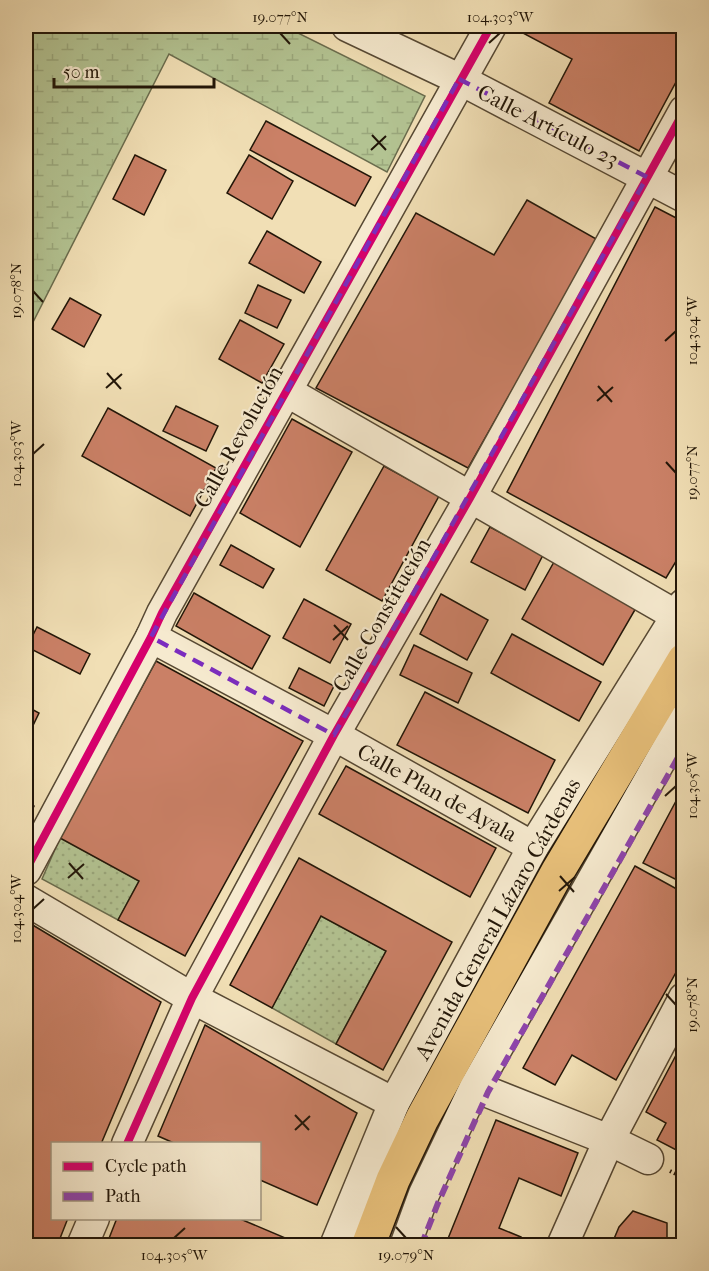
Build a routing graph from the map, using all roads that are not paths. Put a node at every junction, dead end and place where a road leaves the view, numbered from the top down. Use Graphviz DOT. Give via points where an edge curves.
graph roads {
  1 [pos="347,26"];
  2 [pos="491,26"];
  3 [pos="459,79"];
  4 [pos="684,111"];
  5 [pos="646,177"];
  6 [pos="684,197"];
  7 [pos="286,391"];
  8 [pos="470,498"];
  9 [pos="681,613"];
  10 [pos="151,636"];
  11 [pos="684,660"];
  12 [pos="684,719"];
  13 [pos="334,735"];
  14 [pos="684,747"];
  15 [pos="533,847"];
  16 [pos="26,870"];
  17 [pos="26,900"];
  18 [pos="192,998"];
  19 [pos="684,998"];
  20 [pos="482,1089"];
  21 [pos="394,1103"];
  22 [pos="609,1140"];
  23 [pos="127,1142"];
  24 [pos="648,1159"];
  25 [pos="93,1220"];
  26 [pos="82,1245"];
  27 [pos="335,1245"];
  28 [pos="368,1245"];
  29 [pos="405,1245"];
  30 [pos="421,1245"];
  31 [pos="562,1245"];
  1 -- 3 [label="street, Calle Artículo 23"];
  2 -- 3 [label="street, Calle Revolución"];
  3 -- 5 [label="street, Calle Artículo 23"];
  3 -- 7 [label="street, Calle Revolución"];
  4 -- 5 [label="street, Calle Constitución"];
  5 -- 6 [label="street, Calle Artículo 23"];
  5 -- 8 [label="street, Calle Constitución"];
  7 -- 8 [label="street"];
  7 -- 10 [label="street, Calle Revolución"];
  8 -- 9 [label="street"];
  8 -- 13 [label="street, Calle Constitución"];
  9 -- 15 [label="street, Avenida General Lázaro Cárdenas"];
  10 -- 13 [label="street, Calle Plan de Ayala"];
  10 -- 16 [label="street, Calle Revolución"];
  11 -- 28 [label="main road, Avenida General Lázaro Cárdenas" via="558,872 427,1109"];
  12 -- 20 [label="street"];
  13 -- 15 [label="street, Calle Plan de Ayala"];
  13 -- 18 [label="street, Calle Constitución"];
  14 -- 20 [label="street"];
  15 -- 21 [label="street, Avenida General Lázaro Cárdenas"];
  17 -- 18 [label="street"];
  18 -- 21 [label="street"];
  18 -- 23 [label="street, Calle Constitución"];
  19 -- 22 [label="street"];
  20 -- 22 [label="street"];
  20 -- 29 [label="street" via="424,1194"];
  20 -- 30 [label="street"];
  21 -- 27 [label="street, Avenida General Lázaro Cárdenas"];
  22 -- 24 [label="street"];
  22 -- 31 [label="street"];
  25 -- 26 [label="street"];
}
